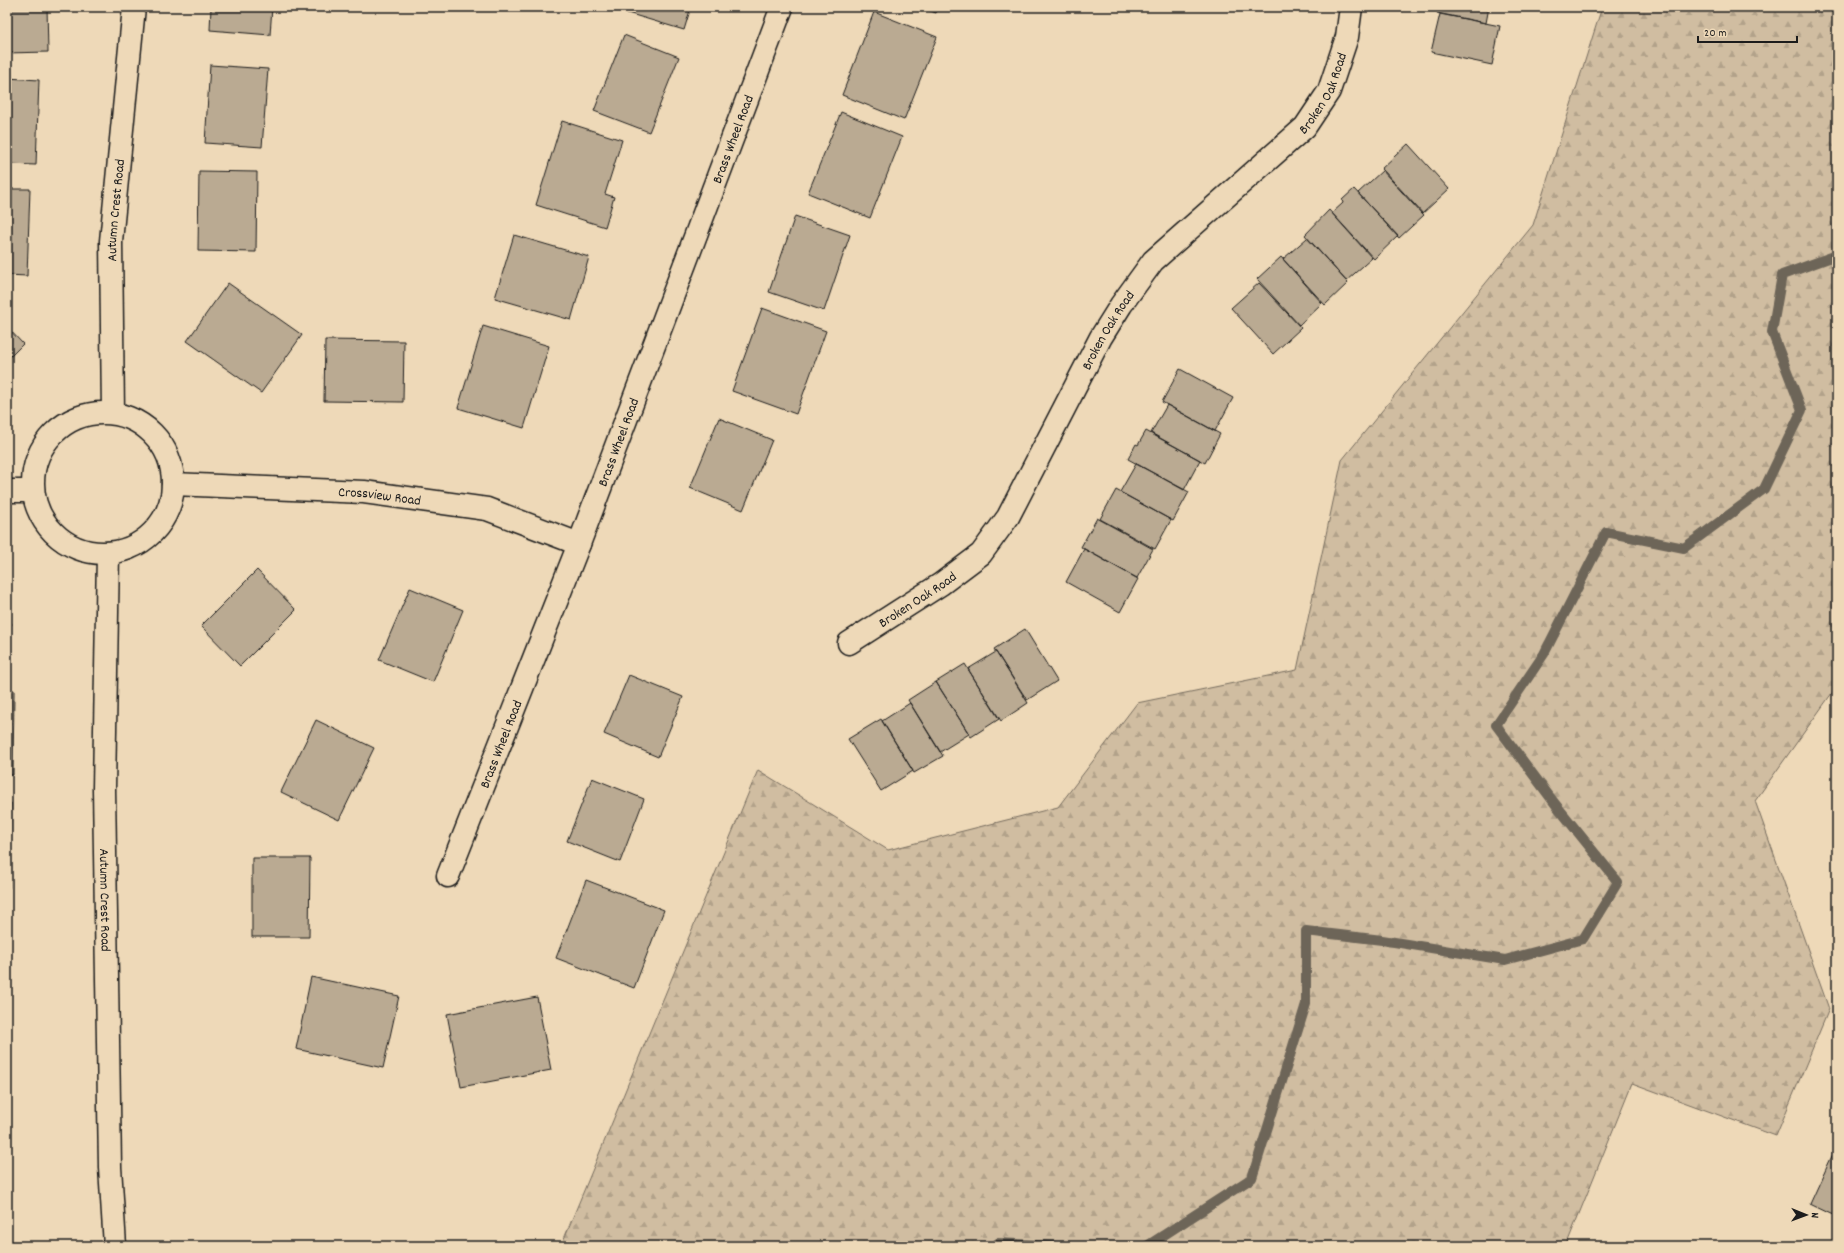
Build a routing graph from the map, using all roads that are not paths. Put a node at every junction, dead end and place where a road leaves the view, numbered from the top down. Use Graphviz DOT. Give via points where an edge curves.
graph roads {
  1 [pos="134,7"];
  2 [pos="782,7"];
  3 [pos="1351,7"];
  4 [pos="113,414"];
  5 [pos="173,484"];
  6 [pos="7,491"];
  7 [pos="33,491"];
  8 [pos="579,544"];
  9 [pos="108,553"];
  10 [pos="849,643"];
  11 [pos="448,876"];
  12 [pos="115,1246"];
  1 -- 4 [label="street, Autumn Crest Road" via="111,241"];
  2 -- 8 [label="street, Brass Wheel Road"];
  3 -- 10 [label="street, Broken Oak Road" via="1347,37 1330,91 1305,127 1153,262 1101,337 1008,516 981,554 941,584"];
  4 -- 5 [label="street" via="135,420 156,436 168,457"];
  4 -- 7 [label="street" via="83,416 61,427 42,448 35,467"];
  5 -- 8 [label="street, Crossview Road" via="364,492 487,509"];
  5 -- 9 [label="street" via="166,516 154,532 133,547"];
  6 -- 7 [label="street"];
  7 -- 9 [label="street" via="43,520 62,541 82,550"];
  8 -- 11 [label="street, Brass Wheel Road"];
  9 -- 12 [label="street, Autumn Crest Road" via="104,789 110,1168"];
}
